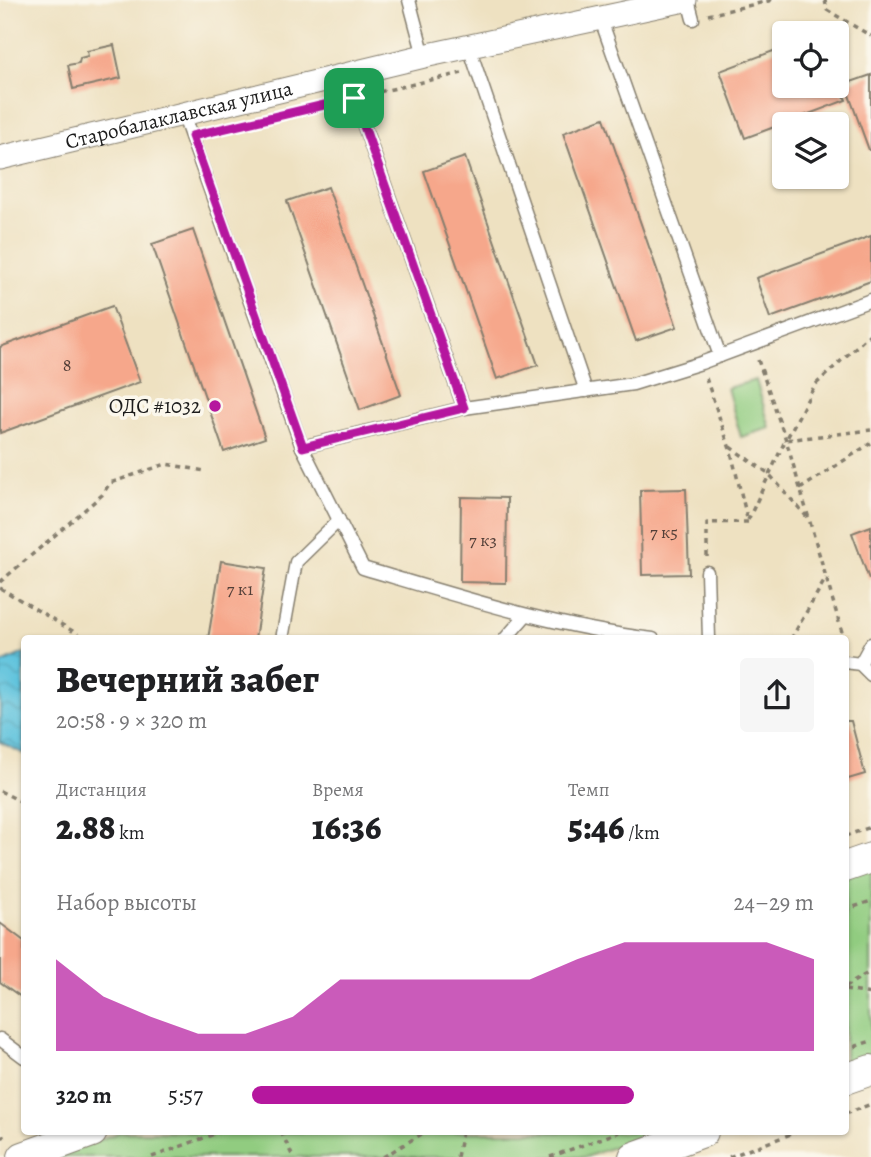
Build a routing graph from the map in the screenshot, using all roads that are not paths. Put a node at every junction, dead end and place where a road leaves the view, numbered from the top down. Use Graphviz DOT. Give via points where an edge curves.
graph roads {
  1 [pos="409,0"];
  2 [pos="689,6"];
  3 [pos="600,17"];
  4 [pos="469,47"];
  5 [pos="424,56"];
  6 [pos="346,75"];
  7 [pos="184,114"];
  8 [pos="0,158"];
  9 [pos="871,300"];
  10 [pos="720,356"];
  11 [pos="586,391"];
  12 [pos="464,408"];
  13 [pos="303,447"];
  14 [pos="339,520"];
  15 [pos="707,572"];
  16 [pos="526,615"];
  17 [pos="283,635"];
  18 [pos="508,635"];
  19 [pos="619,635"];
  20 [pos="709,635"];
  21 [pos="871,644"];
  22 [pos="849,663"];
  23 [pos="860,664"];
  24 [pos="871,675"];
  25 [pos="871,858"];
  26 [pos="849,866"];
  27 [pos="0,1039"];
  28 [pos="21,1055"];
  29 [pos="871,1070"];
  30 [pos="849,1078"];
  31 [pos="84,1135"];
  32 [pos="698,1135"];
  33 [pos="673,1151"];
  34 [pos="23,1157"];
  35 [pos="634,1157"];
  1 -- 5 [label="lane"];
  2 -- 3 [label="street, Старобалаклавская улица"];
  3 -- 4 [label="street, Старобалаклавская улица"];
  3 -- 10 [label="lane"];
  4 -- 5 [label="street, Старобалаклавская улица"];
  4 -- 11 [label="lane"];
  5 -- 6 [label="street, Старобалаклавская улица"];
  6 -- 7 [label="street, Старобалаклавская улица"];
  6 -- 12 [label="lane"];
  7 -- 8 [label="street, Старобалаклавская улица"];
  7 -- 13 [label="lane"];
  9 -- 10 [label="lane"];
  10 -- 11 [label="lane" via="633,384"];
  11 -- 12 [label="lane"];
  12 -- 13 [label="lane"];
  13 -- 14 [label="lane"];
  14 -- 16 [label="lane" via="363,568"];
  14 -- 17 [label="lane" via="296,562"];
  15 -- 20 [label="lane"];
  16 -- 18 [label="lane"];
  16 -- 19 [label="lane"];
  21 -- 23 [label="lane"];
  22 -- 23 [label="lane"];
  23 -- 24 [label="lane"];
  25 -- 26 [label="street"];
  27 -- 28 [label="lane"];
  29 -- 30 [label="street"];
  31 -- 34 [label="street"];
  32 -- 33 [label="street"];
  33 -- 35 [label="street"];
}
